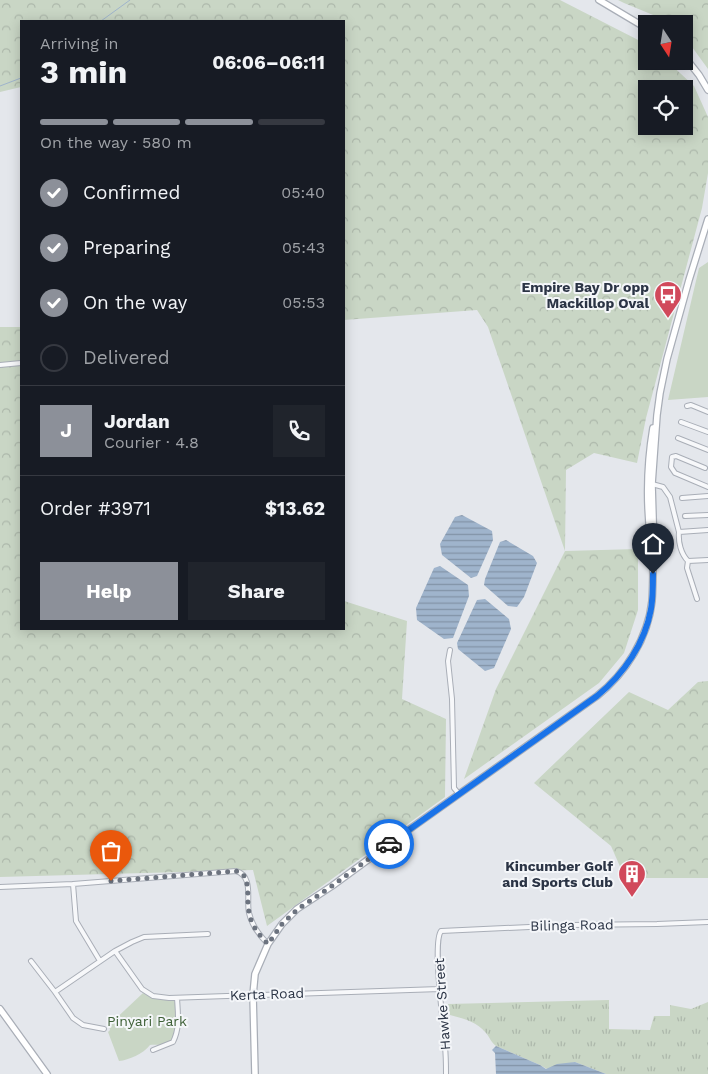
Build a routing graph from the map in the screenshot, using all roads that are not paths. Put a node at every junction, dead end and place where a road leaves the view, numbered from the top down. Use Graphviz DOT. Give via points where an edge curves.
graph roads {
  1 [pos="599,0"];
  2 [pos="638,23"];
  3 [pos="693,67"];
  4 [pos="708,90"];
  5 [pos="708,219"];
  6 [pos="705,235"];
  7 [pos="20,363"];
  8 [pos="0,365"];
  9 [pos="687,406"];
  10 [pos="708,412"];
  11 [pos="657,415"];
  12 [pos="681,422"];
  13 [pos="708,432"];
  14 [pos="678,438"];
  15 [pos="708,450"];
  16 [pos="648,465"];
  17 [pos="705,468"];
  18 [pos="652,484"];
  19 [pos="708,487"];
  20 [pos="708,496"];
  21 [pos="682,498"];
  22 [pos="648,504"];
  23 [pos="708,514"];
  24 [pos="685,516"];
  25 [pos="708,530"];
  26 [pos="678,532"];
  27 [pos="653,554"];
  28 [pos="708,560"];
  29 [pos="688,561"];
  30 [pos="697,599"];
  31 [pos="450,650"];
  32 [pos="458,794"];
  33 [pos="74,884"];
  34 [pos="0,887"];
  35 [pos="708,922"];
  36 [pos="208,934"];
  37 [pos="438,935"];
  38 [pos="268,944"];
  39 [pos="115,951"];
  40 [pos="32,961"];
  41 [pos="100,961"];
  42 [pos="440,989"];
  43 [pos="55,992"];
  44 [pos="253,995"];
  45 [pos="177,998"];
  46 [pos="0,1009"];
  47 [pos="104,1029"];
  48 [pos="153,1050"];
  49 [pos="47,1074"];
  50 [pos="255,1074"];
  51 [pos="446,1074"];
  1 -- 2 [label="main road"];
  3 -- 4 [label="main road"];
  5 -- 6 [label="main road"];
  6 -- 11 [label="main road" via="666,359"];
  7 -- 8 [label="street"];
  9 -- 10 [label="street"];
  11 -- 16 [label="main road"];
  11 -- 18 [label="main road"];
  12 -- 13 [label="street"];
  14 -- 15 [label="street"];
  16 -- 18 [label="main road"];
  16 -- 22 [label="main road"];
  17 -- 19 [label="street" via="672,457 671,467 675,473"];
  18 -- 22 [label="main road"];
  18 -- 26 [label="street" via="663,487 670,497"];
  18 -- 27 [label="main road"];
  20 -- 21 [label="street"];
  22 -- 27 [label="main road"];
  23 -- 24 [label="street"];
  25 -- 26 [label="street"];
  26 -- 29 [label="street" via="684,558"];
  27 -- 32 [label="main road" via="649,617 639,645 623,670 601,692"];
  28 -- 29 [label="street"];
  29 -- 30 [label="street" via="687,568"];
  31 -- 32 [label="street" via="454,788"];
  32 -- 38 [label="main road" via="298,909"];
  33 -- 34 [label="street"];
  33 -- 38 [label="street" via="236,871 242,873 247,881 249,912 259,935"];
  33 -- 41 [label="street" via="76,921"];
  35 -- 37 [label="street, Bilinga Road" via="448,930"];
  36 -- 39 [label="street" via="144,937"];
  37 -- 42 [label="street, Hawke Street"];
  38 -- 44 [label="main road" via="255,974"];
  39 -- 41 [label="street"];
  39 -- 45 [label="street, Kerta Road" via="142,989 153,996"];
  40 -- 43 [label="street"];
  41 -- 43 [label="street"];
  42 -- 44 [label="street, Kerta Road"];
  42 -- 51 [label="street, Hawke Street"];
  43 -- 47 [label="street" via="73,1018 83,1025"];
  44 -- 45 [label="street, Kerta Road"];
  44 -- 50 [label="main road"];
  45 -- 48 [label="street" via="177,1034 173,1042"];
  46 -- 49 [label="main road"];
}
